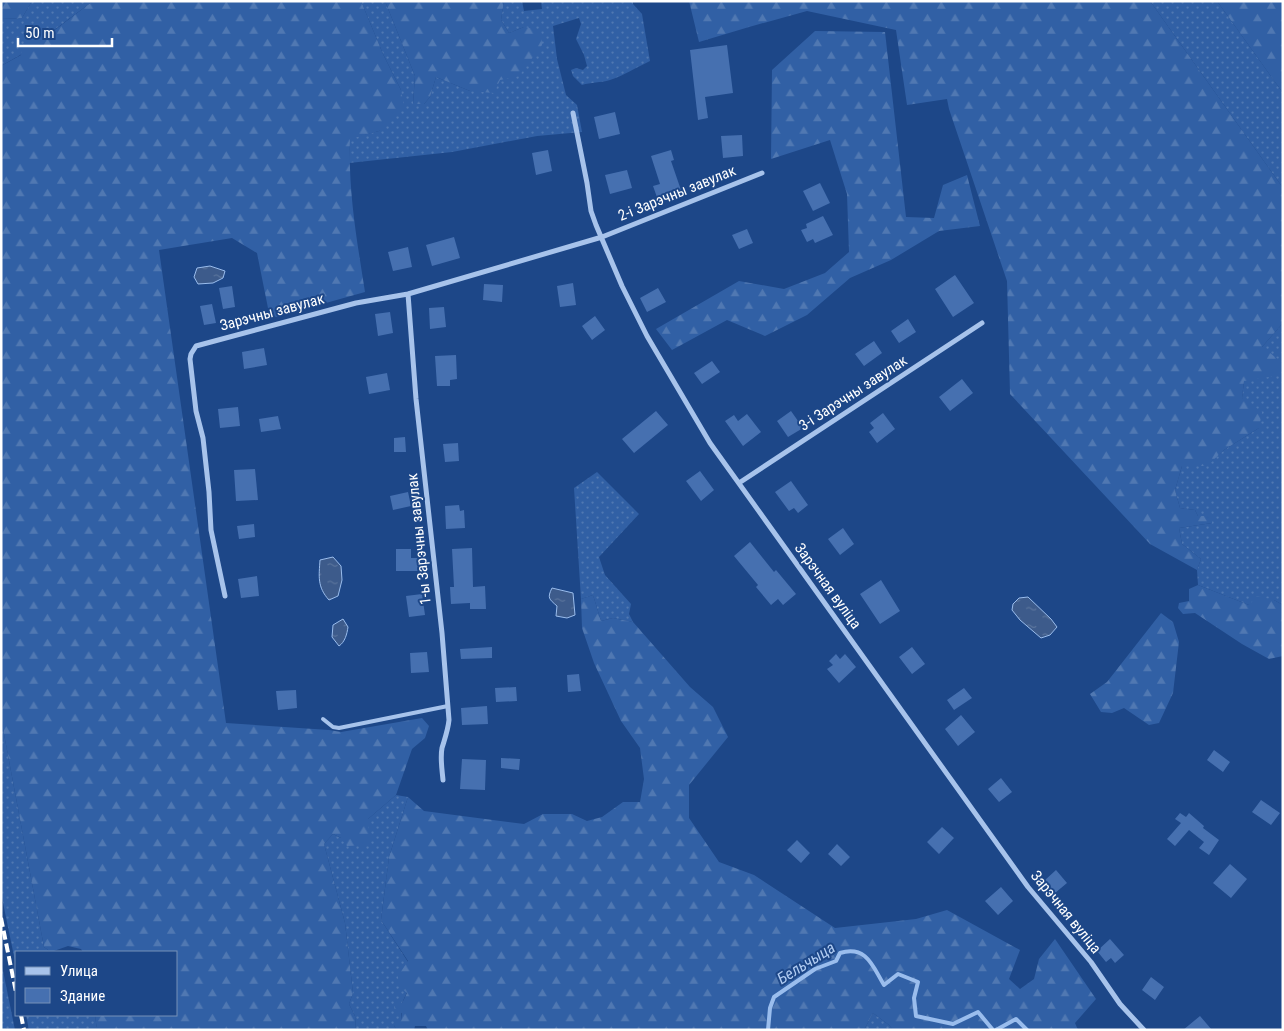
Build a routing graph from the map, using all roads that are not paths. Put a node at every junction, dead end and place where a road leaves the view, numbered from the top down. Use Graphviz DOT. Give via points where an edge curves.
graph roads {
  1 [pos="573,113"];
  2 [pos="762,173"];
  3 [pos="602,237"];
  4 [pos="408,294"];
  5 [pos="982,323"];
  6 [pos="739,483"];
  7 [pos="225,596"];
  8 [pos="448,706"];
  9 [pos="323,719"];
  10 [pos="443,780"];
  11 [pos="1144,1030"];
  1 -- 3 [label="street, Зарэчная вуліца" via="591,211"];
  2 -- 3 [label="street, 2-і Зарэчны завулак"];
  3 -- 4 [label="street, Зарэчны завулак"];
  3 -- 6 [label="street, Зарэчная вуліца" via="647,336 710,443"];
  4 -- 7 [label="street, Зарэчны завулак" via="356,303 200,344 192,349 190,359 204,447 211,530"];
  4 -- 8 [label="street, 1-ы Зарэчны завулак"];
  5 -- 6 [label="street, 3-і Зарэчны завулак"];
  6 -- 11 [label="street, Зарэчная вуліца" via="1028,887"];
  8 -- 9 [label="lane" via="339,728"];
  8 -- 10 [label="street, 1-ы Зарэчны завулак" via="448,731 441,758"];
}
